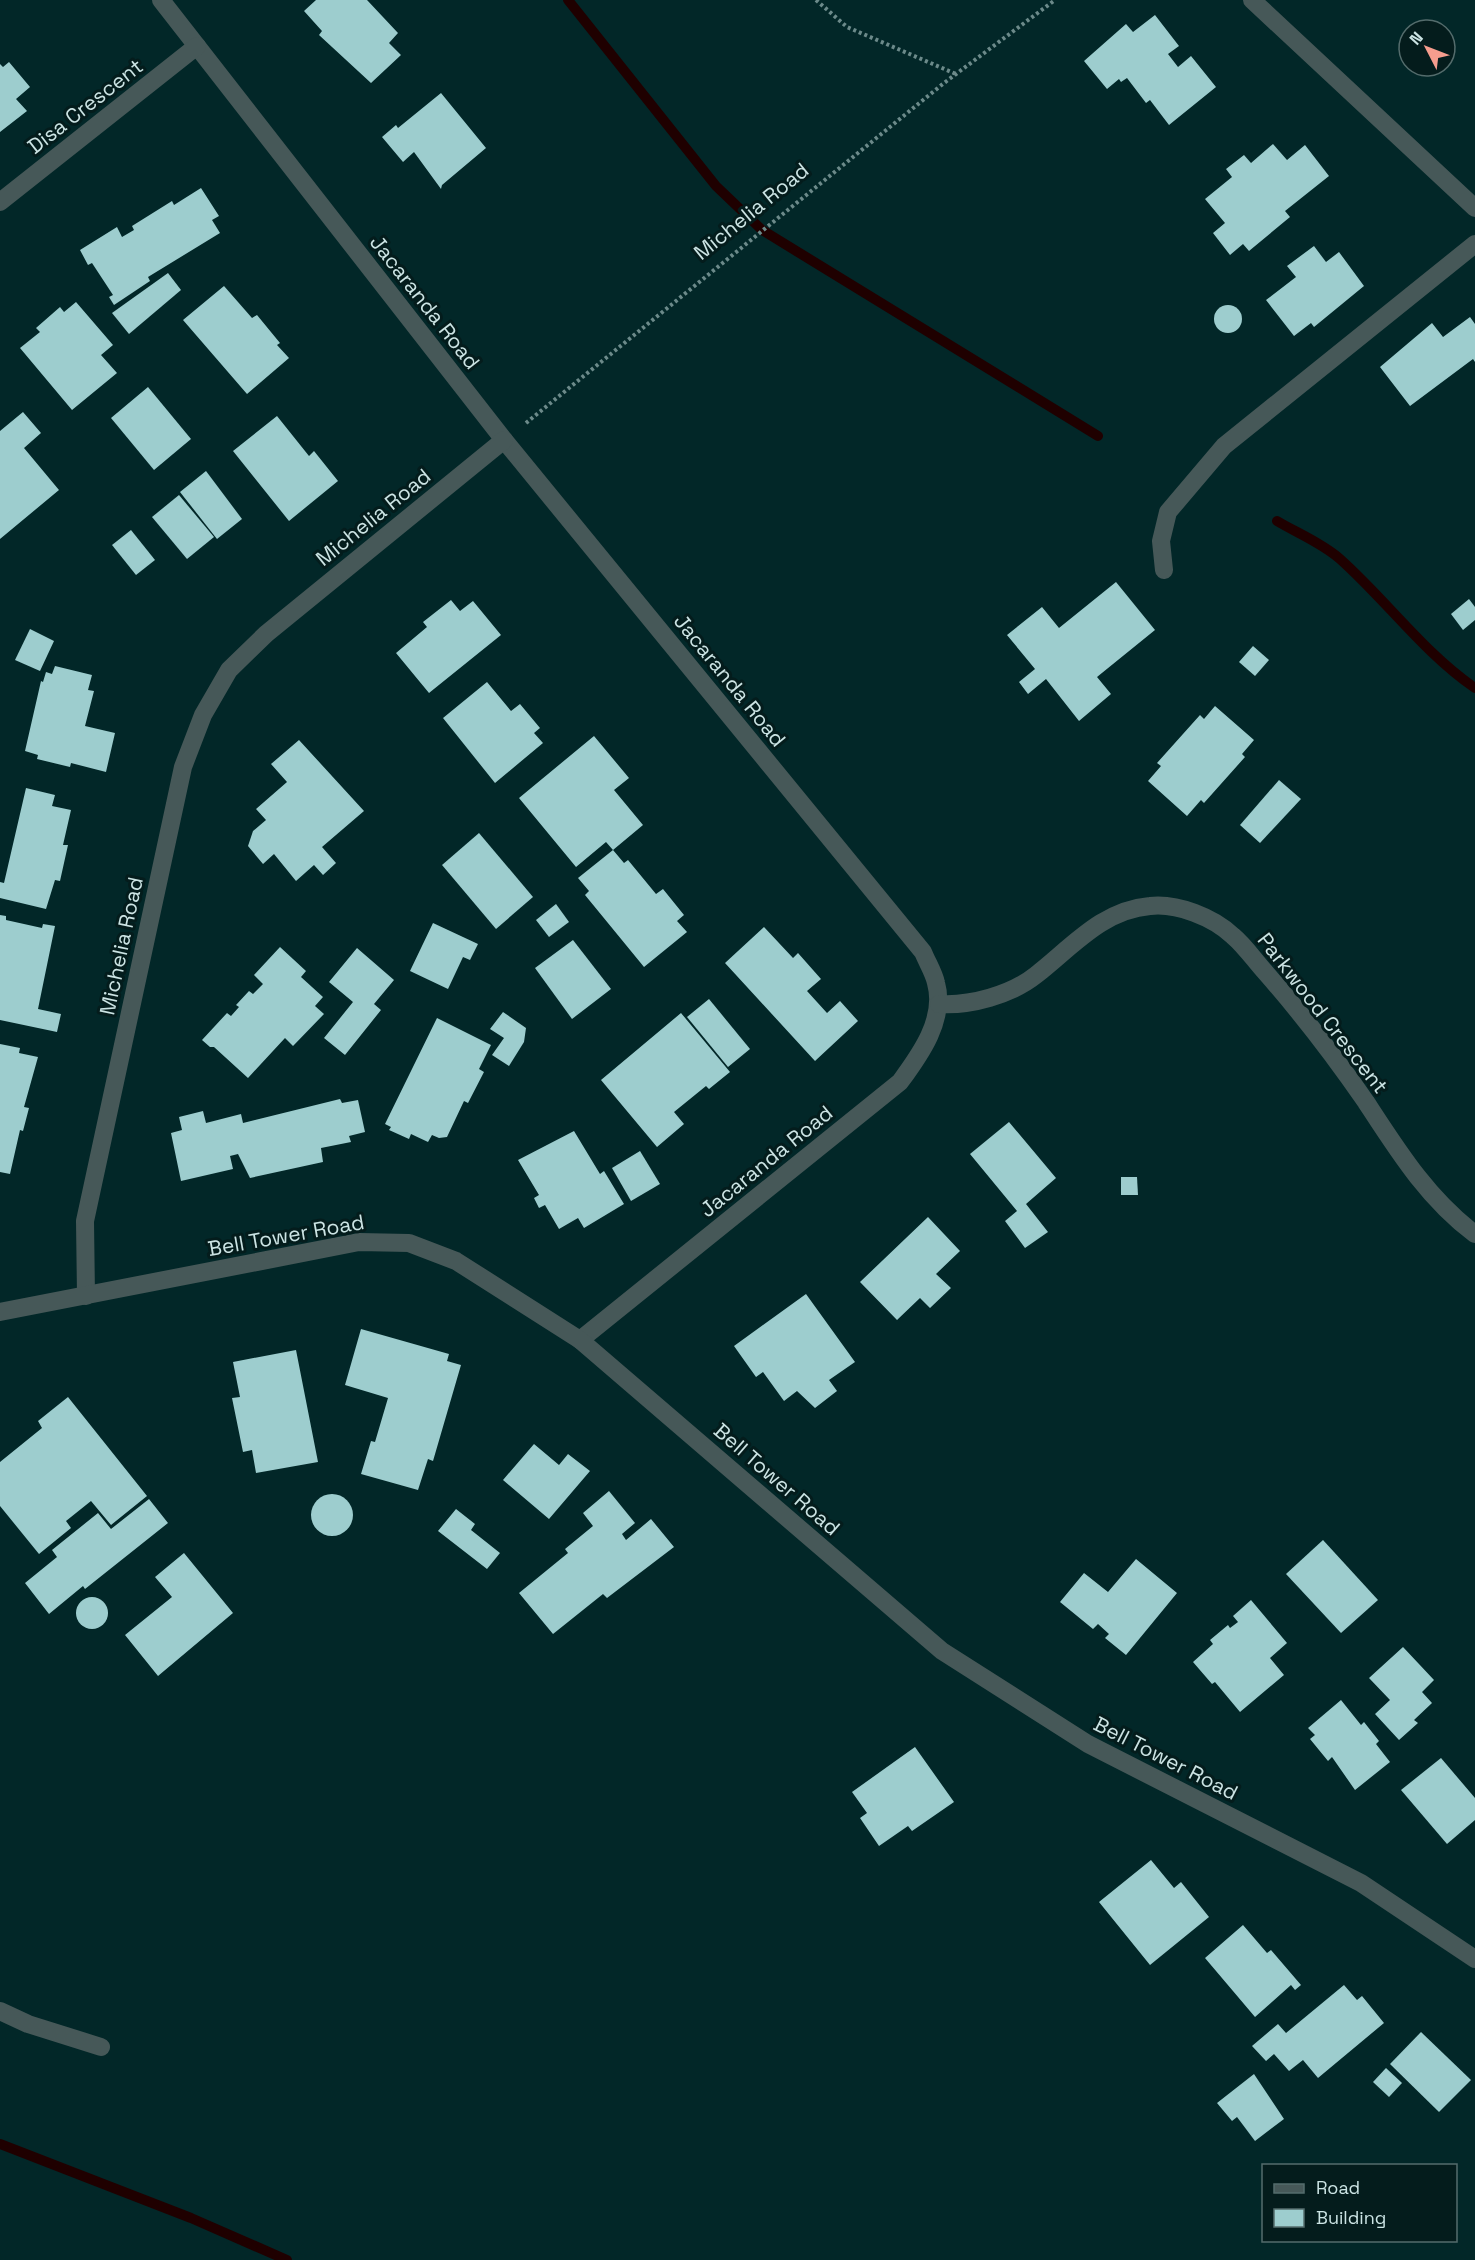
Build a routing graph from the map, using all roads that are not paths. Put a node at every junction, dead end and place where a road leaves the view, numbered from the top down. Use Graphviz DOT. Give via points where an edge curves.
graph roads {
  1 [pos="161,0"];
  2 [pos="1252,0"];
  3 [pos="197,45"];
  4 [pos="0,202"];
  5 [pos="1475,208"];
  6 [pos="1475,244"];
  7 [pos="504,440"];
  8 [pos="1164,570"];
  9 [pos="939,1004"];
  10 [pos="1475,1234"];
  11 [pos="86,1296"];
  12 [pos="0,1312"];
  13 [pos="580,1340"];
  14 [pos="1475,1959"];
  15 [pos="0,2011"];
  16 [pos="101,2047"];
  1 -- 3 [label="street, Jacaranda Road"];
  2 -- 5 [label="street"];
  3 -- 4 [label="street, Disa Crescent"];
  3 -- 7 [label="street, Jacaranda Road"];
  6 -- 8 [label="street" via="1224,446 1168,512 1161,541"];
  7 -- 9 [label="street, Jacaranda Road" via="923,952 936,982"];
  7 -- 11 [label="street, Michelia Road" via="266,634 229,670 203,715 183,767 85,1221"];
  9 -- 10 [label="street, Parkwood Crescent" via="985,1000 1034,977 1092,927 1128,908 1183,907 1232,934 1344,1071 1414,1174 1448,1214"];
  9 -- 13 [label="street, Jacaranda Road" via="924,1048 900,1082"];
  11 -- 12 [label="street, Bell Tower Road"];
  11 -- 13 [label="street, Bell Tower Road" via="359,1242 409,1243 456,1261"];
  13 -- 14 [label="street, Bell Tower Road" via="942,1651 1088,1744 1361,1883"];
  15 -- 16 [label="street"];
}
